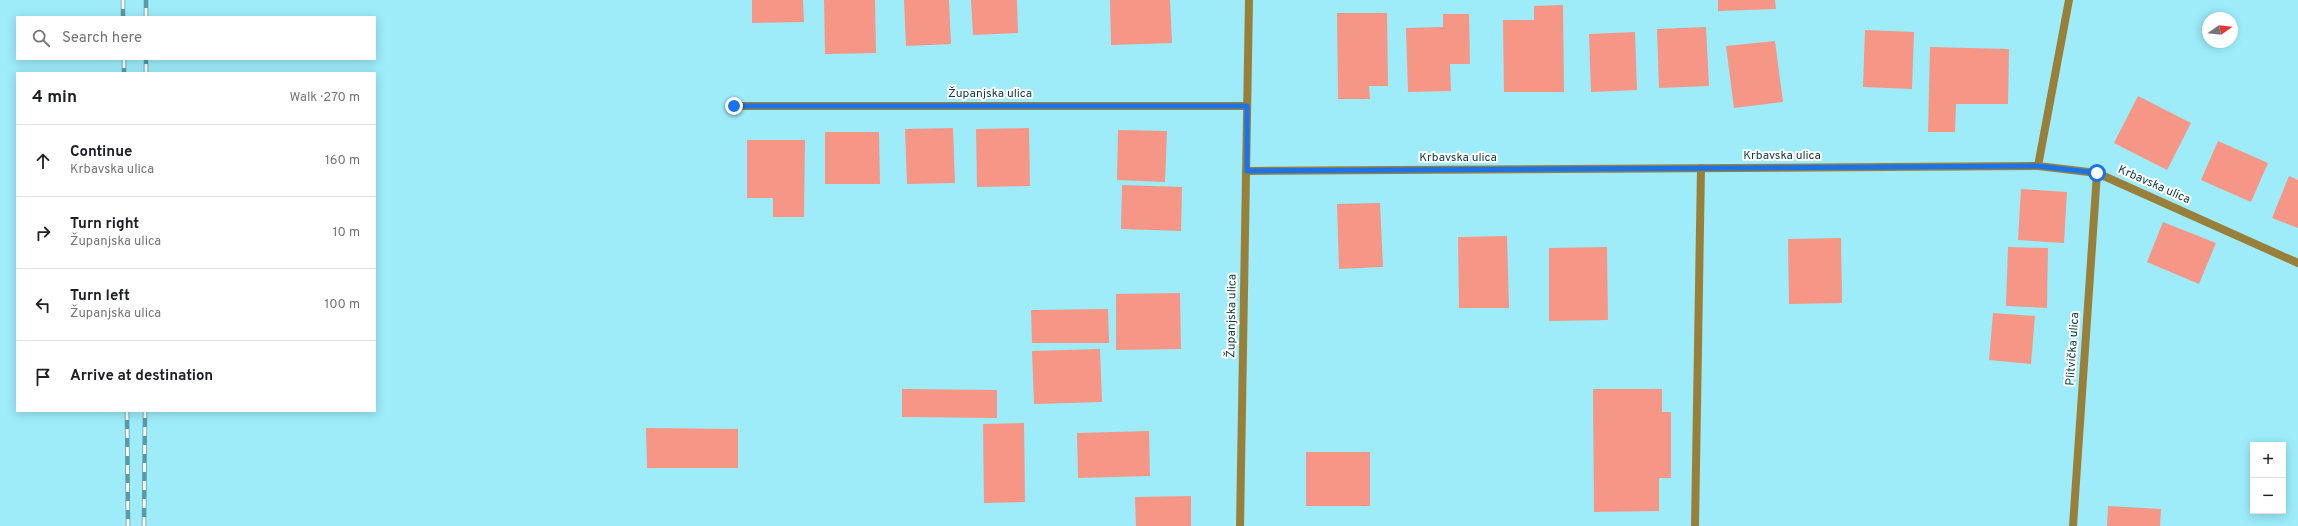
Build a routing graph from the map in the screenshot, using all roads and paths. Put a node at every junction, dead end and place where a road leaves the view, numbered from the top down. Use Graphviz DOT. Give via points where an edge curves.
graph roads {
  1 [pos="1249,0"];
  2 [pos="2069,0"];
  3 [pos="734,106"];
  4 [pos="1247,106"];
  5 [pos="2038,166"];
  6 [pos="1701,168"];
  7 [pos="1247,171"];
  8 [pos="2097,173"];
  9 [pos="2298,263"];
  10 [pos="1240,526"];
  11 [pos="1695,526"];
  12 [pos="2073,526"];
  1 -- 4 [label="street, Županjska ulica"];
  2 -- 5 [label="street"];
  3 -- 4 [label="street, Županjska ulica"];
  4 -- 7 [label="street, Županjska ulica"];
  5 -- 6 [label="street, Krbavska ulica"];
  5 -- 8 [label="street, Krbavska ulica"];
  6 -- 7 [label="street, Krbavska ulica"];
  6 -- 11 [label="street"];
  7 -- 10 [label="street, Županjska ulica"];
  8 -- 9 [label="street, Krbavska ulica"];
  8 -- 12 [label="street, Plitvička ulica"];
}
